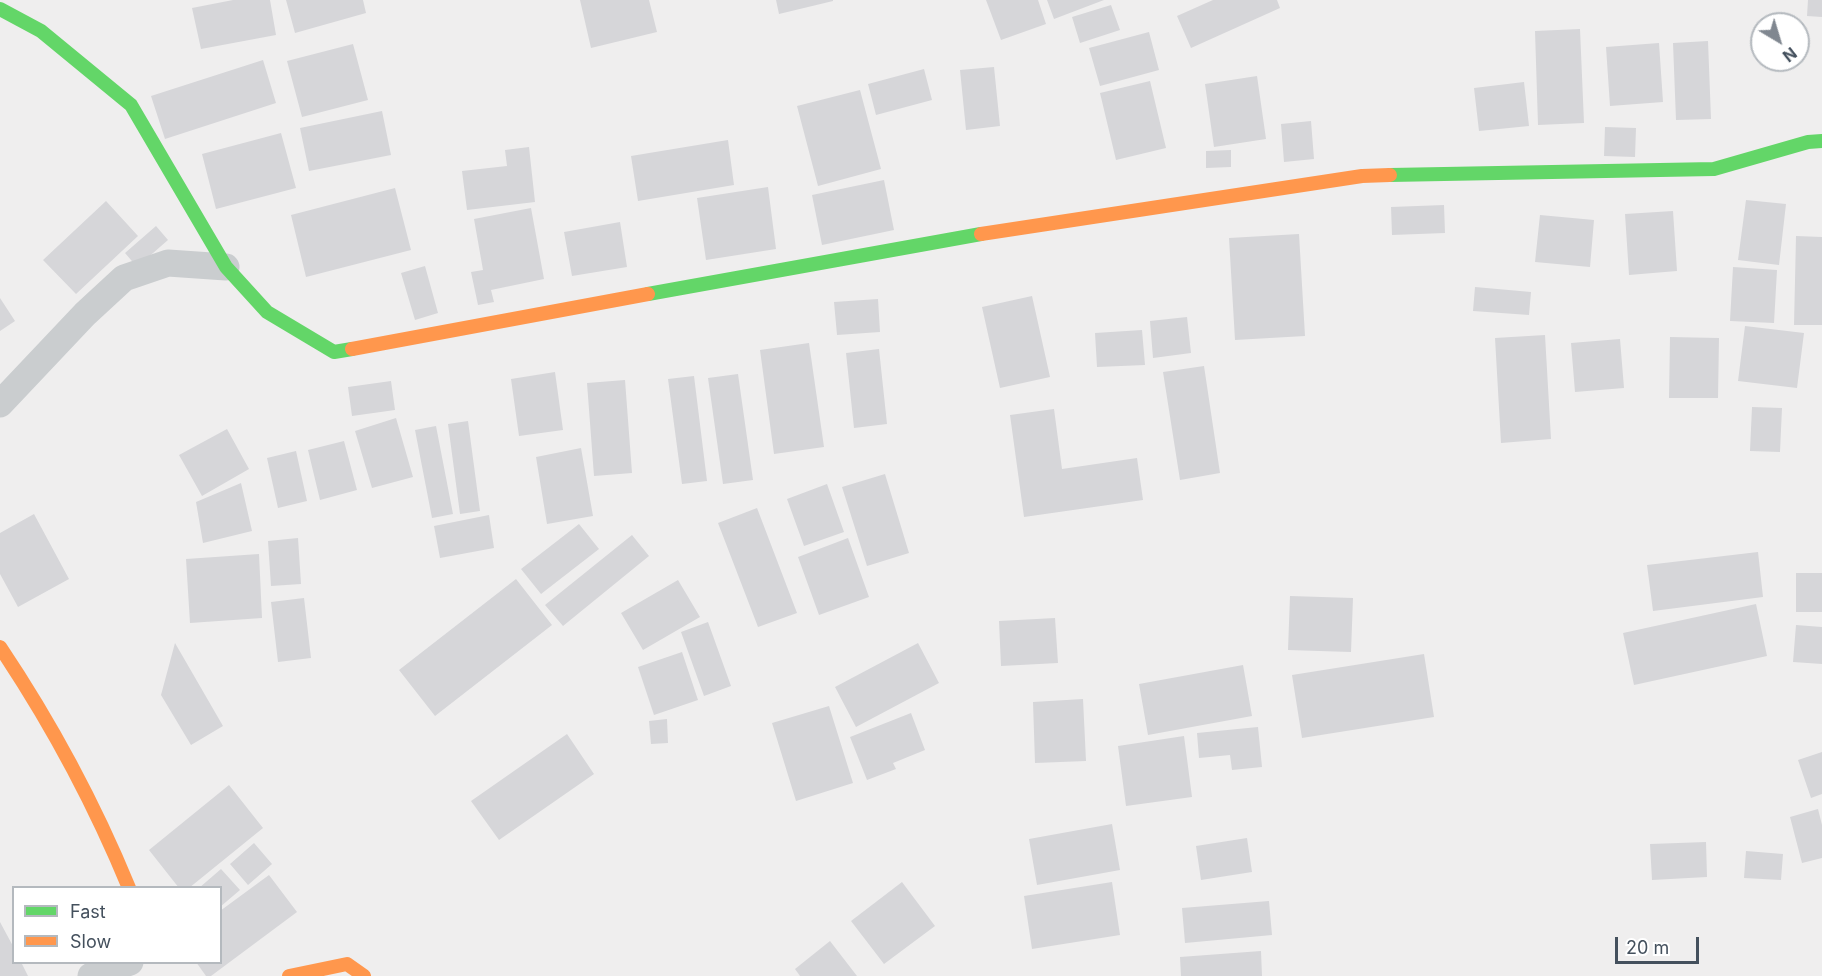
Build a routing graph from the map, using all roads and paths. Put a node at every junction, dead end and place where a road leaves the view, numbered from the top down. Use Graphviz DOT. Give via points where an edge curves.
graph roads {
  1 [pos="0,9"];
  2 [pos="1822,141"];
  3 [pos="226,267"];
  4 [pos="0,404"];
  5 [pos="0,647"];
  6 [pos="128,886"];
  7 [pos="127,964"];
  8 [pos="91,976"];
  9 [pos="289,976"];
  10 [pos="364,976"];
  1 -- 3 [label="street" via="41,31 131,105"];
  2 -- 3 [label="street" via="1714,169 1362,176 940,240 334,352 267,312"];
  3 -- 4 [label="street" via="168,263 124,278"];
  5 -- 6 [label="street" via="29,690 110,837"];
  7 -- 8 [label="street"];
  9 -- 10 [label="street" via="347,964"];
}
